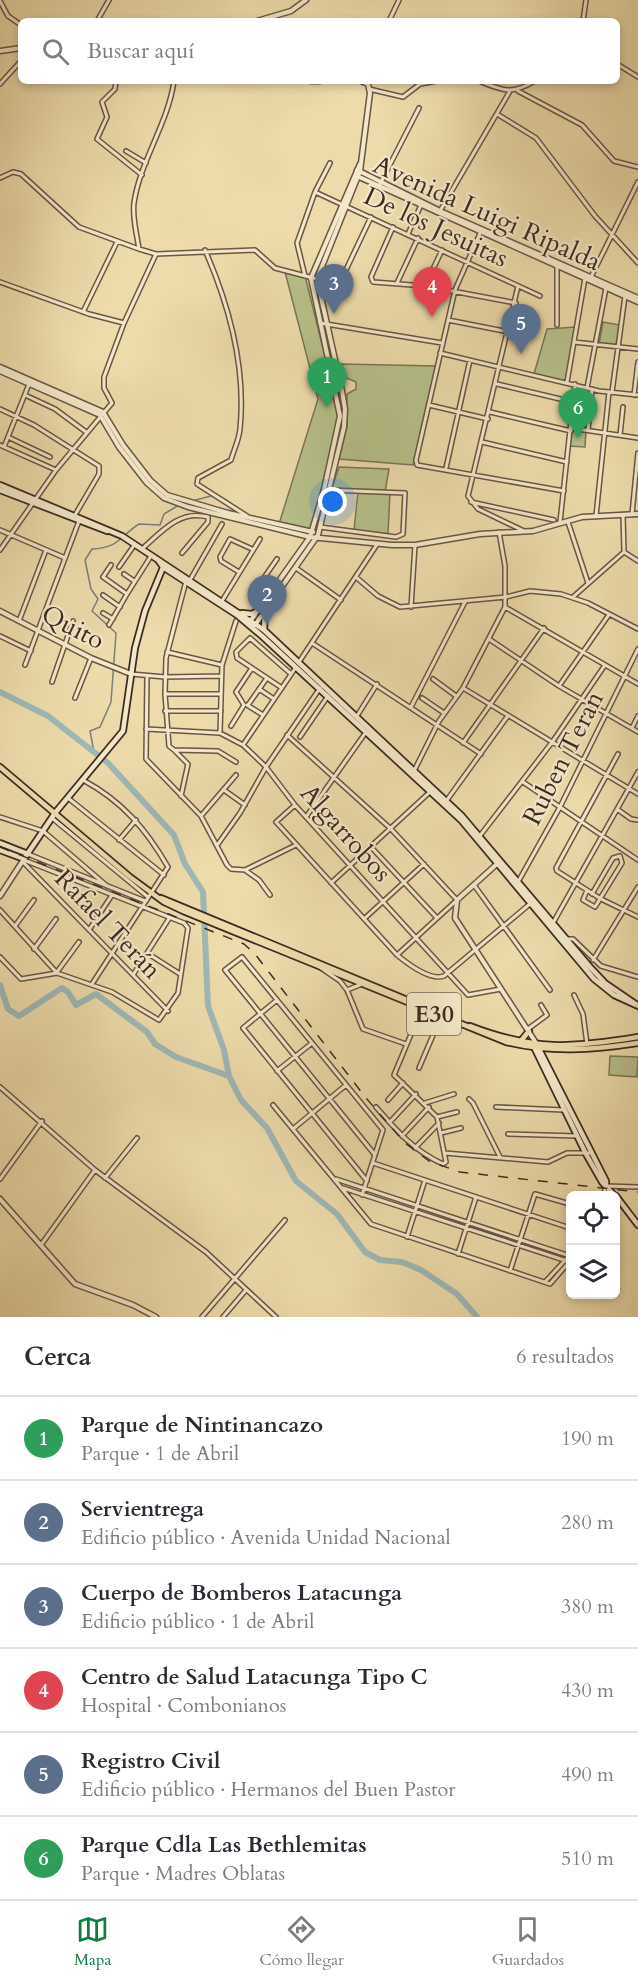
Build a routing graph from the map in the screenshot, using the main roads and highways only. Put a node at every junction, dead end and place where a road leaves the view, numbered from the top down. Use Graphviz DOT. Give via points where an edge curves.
graph roads {
  1 [pos="0,485"];
  2 [pos="0,490"];
  3 [pos="34,501"];
  4 [pos="112,531"];
  5 [pos="164,565"];
  6 [pos="188,581"];
  7 [pos="259,610"];
  8 [pos="241,613"];
  9 [pos="265,613"];
  10 [pos="250,622"];
  11 [pos="255,626"];
  12 [pos="264,630"];
  13 [pos="297,665"];
  14 [pos="368,729"];
  15 [pos="0,767"];
  16 [pos="433,789"];
  17 [pos="53,816"];
  18 [pos="479,837"];
  19 [pos="0,843"];
  20 [pos="0,850"];
  21 [pos="28,854"];
  22 [pos="499,862"];
  23 [pos="532,902"];
  24 [pos="241,932"];
  25 [pos="638,1006"];
  26 [pos="423,1007"];
  27 [pos="441,1015"];
  28 [pos="528,1030"];
  29 [pos="636,1036"];
  30 [pos="520,1042"];
  31 [pos="638,1043"];
  32 [pos="536,1047"];
  33 [pos="566,1112"];
  34 [pos="588,1153"];
  35 [pos="608,1190"];
  36 [pos="620,1202"];
  37 [pos="638,1225"];
  1 -- 3 [label="main road"];
  2 -- 3 [label="main road"];
  3 -- 4 [label="main road"];
  3 -- 4 [label="main road"];
  4 -- 5 [label="main road"];
  5 -- 6 [label="main road"];
  5 -- 17 [label="main road" via="145,611 130,674 126,721 117,741"];
  6 -- 8 [label="main road"];
  6 -- 10 [label="main road"];
  7 -- 8 [label="main road"];
  8 -- 10 [label="main road"];
  9 -- 12 [label="main road"];
  10 -- 11 [label="main road"];
  11 -- 12 [label="main road"];
  11 -- 13 [label="main road"];
  12 -- 13 [label="main road"];
  13 -- 14 [label="main road"];
  13 -- 14 [label="main road"];
  14 -- 16 [label="main road"];
  14 -- 16 [label="main road"];
  15 -- 17 [label="main road, E30"];
  16 -- 18 [label="main road"];
  16 -- 18 [label="main road"];
  17 -- 21 [label="main road"];
  17 -- 24 [label="main road, E30" via="149,895"];
  18 -- 22 [label="main road"];
  19 -- 21 [label="main road"];
  20 -- 21 [label="main road" via="23,861"];
  22 -- 23 [label="main road"];
  22 -- 23 [label="main road"];
  23 -- 25 [label="main road" via="605,982"];
  24 -- 26 [label="main road, E30"];
  24 -- 26 [label="main road, E30"];
  26 -- 27 [label="main road, E30"];
  27 -- 30 [label="main road, E30"];
  27 -- 32 [label="main road, E30" via="490,1037"];
  28 -- 30 [label="main road"];
  29 -- 32 [label="main road, E30" via="587,1046"];
  30 -- 32 [label="main road, E30"];
  31 -- 32 [label="main road, E30" via="588,1049"];
  32 -- 33 [label="main road"];
  33 -- 34 [label="main road"];
  33 -- 34 [label="main road"];
  34 -- 35 [label="main road"];
  36 -- 37 [label="main road"];
}
